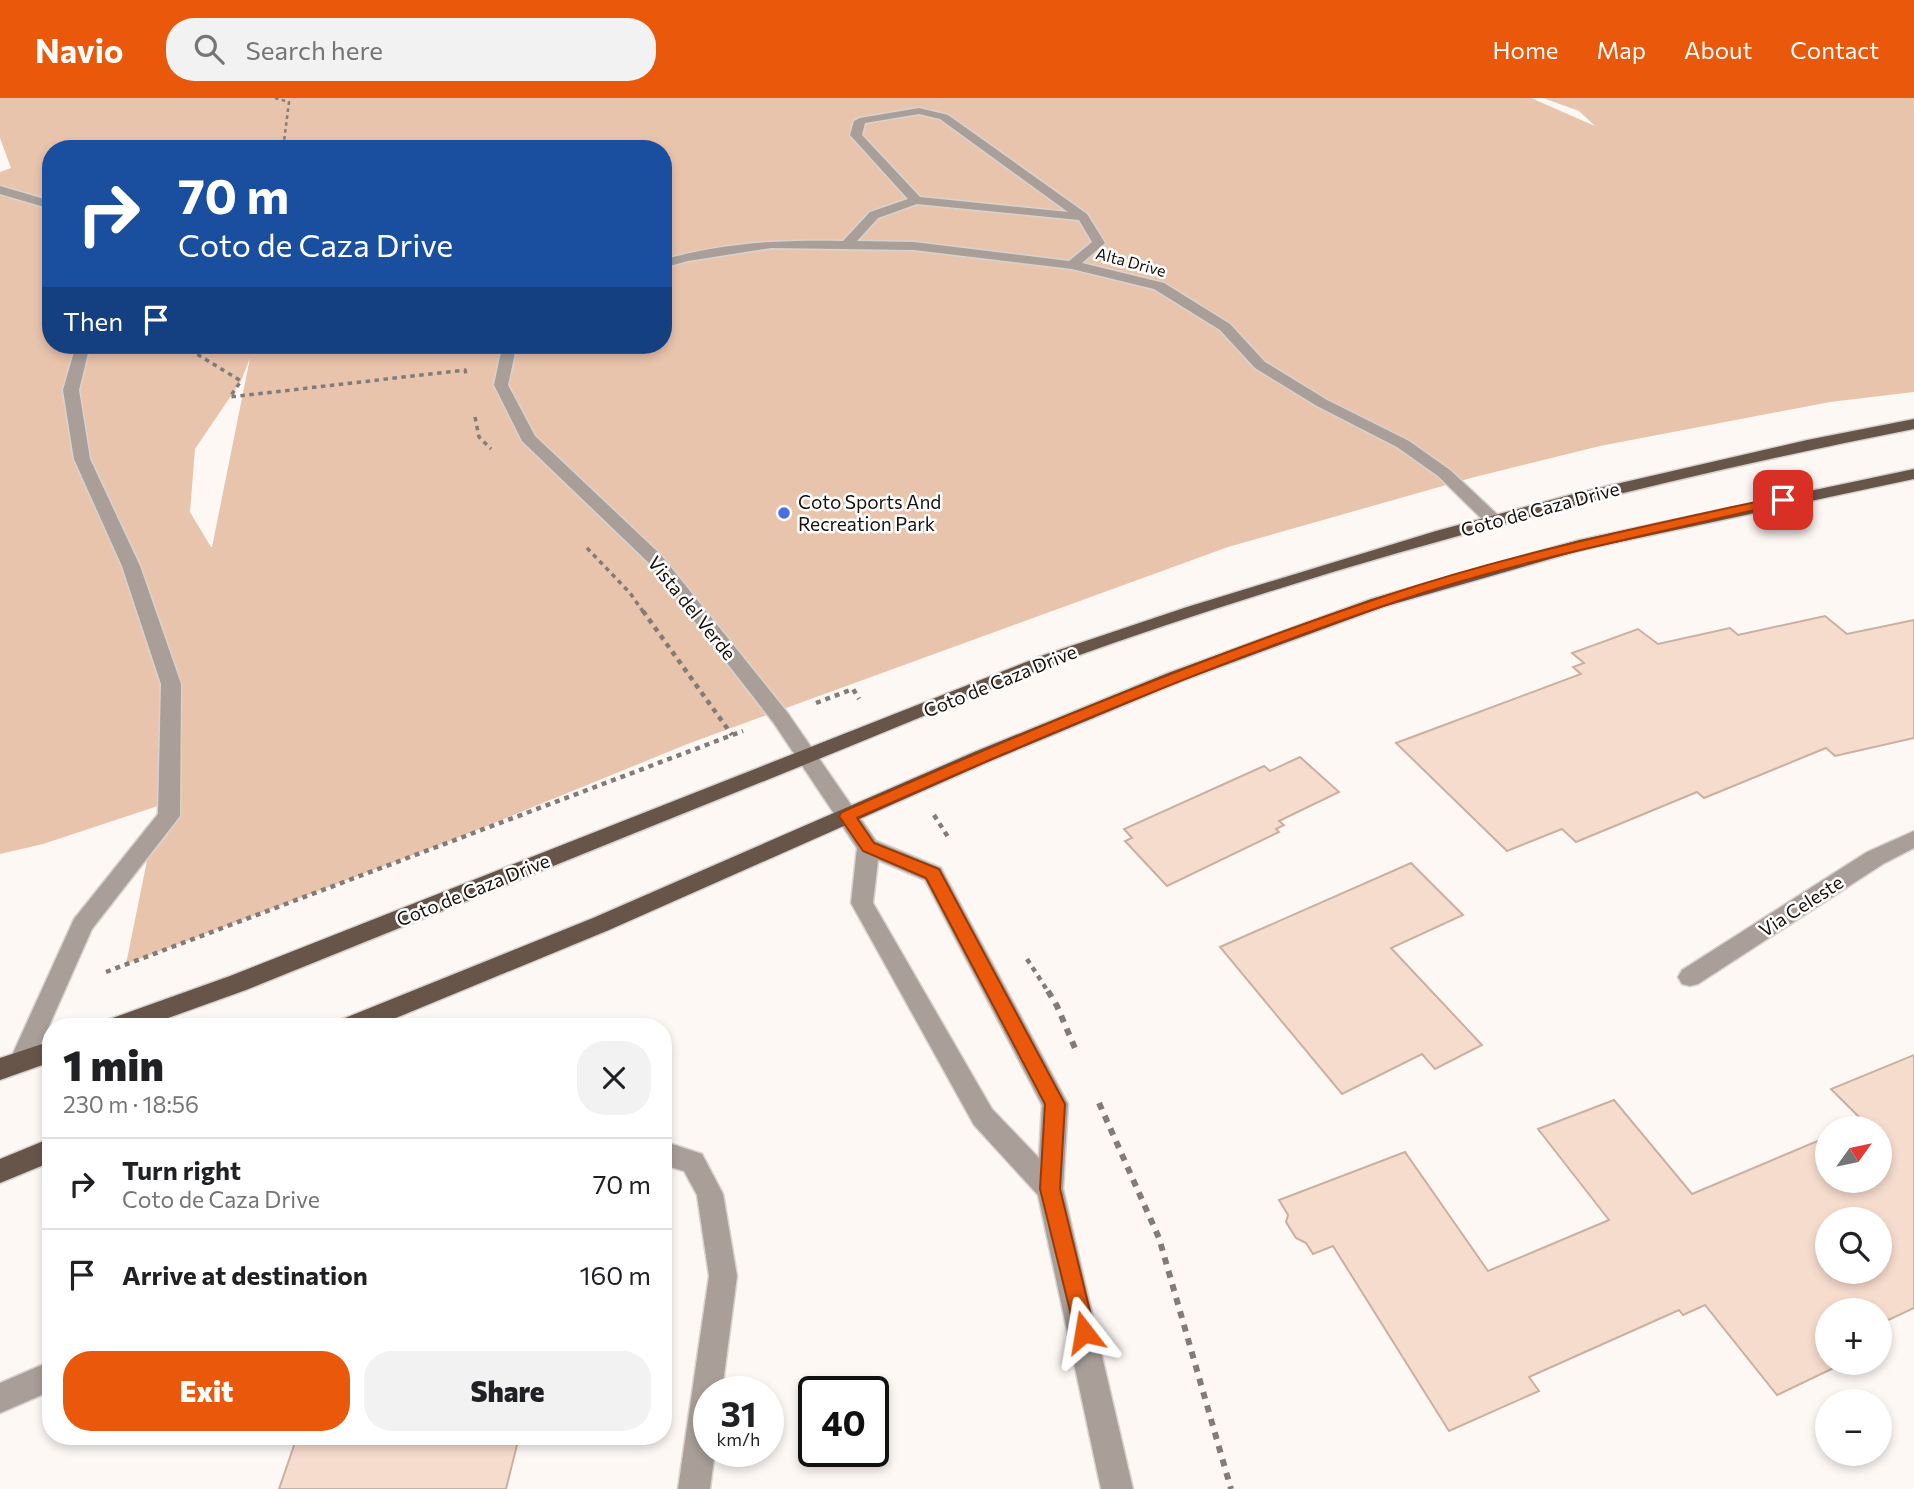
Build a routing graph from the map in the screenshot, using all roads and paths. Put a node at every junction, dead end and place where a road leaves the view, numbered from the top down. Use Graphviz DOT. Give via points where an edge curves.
graph roads {
  1 [pos="275,98"];
  2 [pos="284,140"];
  3 [pos="0,190"];
  4 [pos="916,200"];
  5 [pos="42,202"];
  6 [pos="1083,217"];
  7 [pos="847,245"];
  8 [pos="672,261"];
  9 [pos="1072,265"];
  10 [pos="81,354"];
  11 [pos="197,354"];
  12 [pos="509,354"];
  13 [pos="468,384"];
  14 [pos="474,410"];
  15 [pos="1914,424"];
  16 [pos="498,457"];
  17 [pos="1914,474"];
  18 [pos="1493,520"];
  19 [pos="583,544"];
  20 [pos="780,717"];
  21 [pos="879,729"];
  22 [pos="732,735"];
  23 [pos="808,757"];
  24 [pos="915,787"];
  25 [pos="847,816"];
  26 [pos="1914,839"];
  27 [pos="953,845"];
  28 [pos="868,847"];
  29 [pos="1020,949"];
  30 [pos="1690,977"];
  31 [pos="51,992"];
  32 [pos="141,1018"];
  33 [pos="371,1018"];
  34 [pos="42,1054"];
  35 [pos="1078,1055"];
  36 [pos="10,1065"];
  37 [pos="1094,1092"];
  38 [pos="42,1154"];
  39 [pos="672,1156"];
  40 [pos="0,1171"];
  41 [pos="1050,1189"];
  42 [pos="42,1380"];
  43 [pos="0,1398"];
  44 [pos="695,1489"];
  45 [pos="1117,1489"];
  46 [pos="1231,1489"];
  1 -- 2 [label="path" via="289,102"];
  3 -- 5 [label="street"];
  4 -- 6 [label="street"];
  4 -- 6 [label="street" via="856,135 860,121 919,111 944,117"];
  4 -- 7 [label="street" via="874,215"];
  6 -- 9 [label="street" via="1099,243"];
  7 -- 8 [label="street, Alta Drive" via="771,244"];
  7 -- 9 [label="street, Alta Drive" via="914,246"];
  9 -- 18 [label="street, Alta Drive" via="1159,286 1191,304 1224,327 1261,365 1434,466"];
  10 -- 31 [label="street" via="71,390 82,459 131,566 171,684 169,816 82,925"];
  11 -- 13 [label="path" via="241,381 230,397 465,370"];
  12 -- 20 [label="street, Vista del Verde" via="501,385 528,438 655,559"];
  14 -- 16 [label="path" via="479,437"];
  15 -- 18 [label="main road, Coto de Caza Drive"];
  17 -- 24 [label="main road" via="1579,545 1411,592 1175,677"];
  18 -- 21 [label="main road, Coto de Caza Drive" via="1051,659"];
  19 -- 22 [label="path" via="630,593"];
  20 -- 21 [label="path" via="853,689"];
  20 -- 22 [label="path"];
  20 -- 23 [label="street, Vista del Verde"];
  21 -- 23 [label="main road, Coto de Caza Drive"];
  22 -- 31 [label="path"];
  23 -- 25 [label="street, Vista del Verde"];
  23 -- 32 [label="main road, Coto de Caza Drive"];
  24 -- 25 [label="main road"];
  24 -- 27 [label="path"];
  25 -- 28 [label="street, Vista del Verde"];
  25 -- 33 [label="main road"];
  26 -- 30 [label="street, Via Celeste" via="1875,858"];
  28 -- 41 [label="street" via="862,902 983,1117"];
  28 -- 41 [label="street" via="933,874 1055,1104"];
  29 -- 35 [label="path" via="1056,1006"];
  31 -- 36 [label="street"];
  34 -- 36 [label="main road"];
  37 -- 46 [label="path" via="1159,1238"];
  38 -- 40 [label="main road"];
  39 -- 44 [label="street" via="693,1162 710,1194 723,1276"];
  41 -- 45 [label="street"];
  42 -- 43 [label="street"];
}
